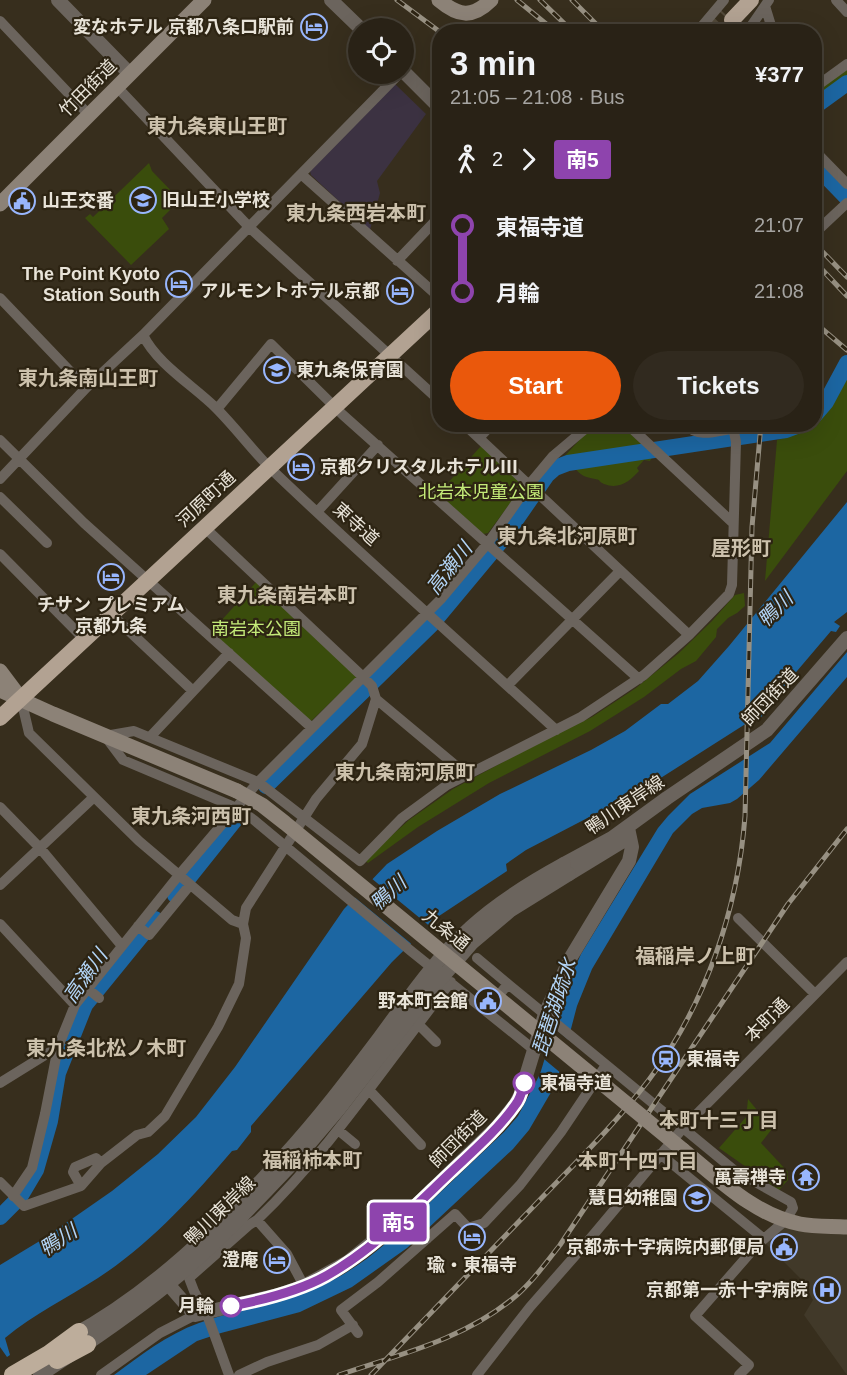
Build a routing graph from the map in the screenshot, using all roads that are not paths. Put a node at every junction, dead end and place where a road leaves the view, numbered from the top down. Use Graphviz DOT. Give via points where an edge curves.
graph roads {
  1 [pos="58,0"];
  2 [pos="204,0"];
  3 [pos="331,0"];
  4 [pos="439,0"];
  5 [pos="491,0"];
  6 [pos="736,0"];
  7 [pos="836,0"];
  8 [pos="762,2"];
  9 [pos="727,11"];
  10 [pos="847,12"];
  11 [pos="350,18"];
  12 [pos="0,21"];
  13 [pos="708,24"];
  14 [pos="751,24"];
  15 [pos="770,24"];
  16 [pos="847,64"];
  17 [pos="130,74"];
  18 [pos="414,82"];
  19 [pos="822,82"];
  20 [pos="389,84"];
  21 [pos="117,87"];
  22 [pos="432,93"];
  23 [pos="428,97"];
  24 [pos="432,101"];
  25 [pos="89,115"];
  26 [pos="822,166"];
  27 [pos="301,174"];
  28 [pos="847,184"];
  29 [pos="0,202"];
  30 [pos="847,202"];
  31 [pos="432,225"];
  32 [pos="822,226"];
  33 [pos="250,228"];
  34 [pos="398,261"];
  35 [pos="432,291"];
  36 [pos="0,298"];
  37 [pos="432,316"];
  38 [pos="143,335"];
  39 [pos="390,354"];
  40 [pos="86,388"];
  41 [pos="432,393"];
  42 [pos="334,406"];
  43 [pos="217,409"];
  44 [pos="473,432"];
  45 [pos="485,432"];
  46 [pos="582,432"];
  47 [pos="636,432"];
  48 [pos="693,432"];
  49 [pos="713,432"];
  50 [pos="732,432"];
  51 [pos="479,438"];
  52 [pos="0,440"];
  53 [pos="378,445"];
  54 [pos="18,458"];
  55 [pos="269,467"];
  56 [pos="0,479"];
  57 [pos="533,490"];
  58 [pos="0,497"];
  59 [pos="317,512"];
  60 [pos="732,522"];
  61 [pos="204,527"];
  62 [pos="47,543"];
  63 [pos="492,547"];
  64 [pos="0,554"];
  65 [pos="620,571"];
  66 [pos="147,580"];
  67 [pos="111,614"];
  68 [pos="433,617"];
  69 [pos="573,620"];
  70 [pos="689,635"];
  71 [pos="84,639"];
  72 [pos="847,639"];
  73 [pos="229,653"];
  74 [pos="0,671"];
  75 [pos="639,679"];
  76 [pos="367,681"];
  77 [pos="508,686"];
  78 [pos="0,690"];
  79 [pos="193,691"];
  80 [pos="21,699"];
  81 [pos="376,699"];
  82 [pos="0,718"];
  83 [pos="312,728"];
  84 [pos="556,730"];
  85 [pos="105,736"];
  86 [pos="150,737"];
  87 [pos="467,775"];
  88 [pos="258,782"];
  89 [pos="680,790"];
  90 [pos="94,797"];
  91 [pos="0,807"];
  92 [pos="237,808"];
  93 [pos="304,816"];
  94 [pos="629,832"];
  95 [pos="285,845"];
  96 [pos="40,848"];
  97 [pos="185,880"];
  98 [pos="0,885"];
  99 [pos="738,918"];
  100 [pos="0,924"];
  101 [pos="243,924"];
  102 [pos="122,946"];
  103 [pos="450,958"];
  104 [pos="477,958"];
  105 [pos="846,967"];
  106 [pos="451,982"];
  107 [pos="508,984"];
  108 [pos="88,989"];
  109 [pos="816,994"];
  110 [pos="99,998"];
  111 [pos="75,1005"];
  112 [pos="486,1011"];
  113 [pos="549,1017"];
  114 [pos="418,1024"];
  115 [pos="436,1042"];
  116 [pos="58,1047"];
  117 [pos="534,1049"];
  118 [pos="606,1065"];
  119 [pos="0,1083"];
  120 [pos="369,1090"];
  121 [pos="683,1128"];
  122 [pos="338,1130"];
  123 [pos="355,1144"];
  124 [pos="422,1145"];
  125 [pos="660,1154"];
  126 [pos="101,1163"];
  127 [pos="0,1182"];
  128 [pos="81,1186"];
  129 [pos="16,1199"];
  130 [pos="407,1217"];
  131 [pos="257,1220"];
  132 [pos="786,1220"];
  133 [pos="847,1227"];
  134 [pos="426,1238"];
  135 [pos="764,1239"];
  136 [pos="165,1280"];
  137 [pos="304,1286"];
  138 [pos="203,1316"];
  139 [pos="83,1338"];
  140 [pos="0,1375"];
  141 [pos="13,1375"];
  142 [pos="27,1375"];
  143 [pos="40,1375"];
  144 [pos="101,1375"];
  145 [pos="229,1375"];
  146 [pos="239,1375"];
  147 [pos="477,1375"];
  148 [pos="739,1375"];
  1 -- 17 [label="street"];
  2 -- 17 [label="main road, 竹田街道"];
  3 -- 11 [label="street"];
  4 -- 5 [label="main road" via="466,14"];
  6 -- 9 [label="highway"];
  7 -- 10 [label="street"];
  8 -- 9 [label="highway"];
  8 -- 14 [label="street"];
  8 -- 15 [label="street"];
  9 -- 13 [label="street"];
  12 -- 25 [label="street"];
  16 -- 19 [label="street"];
  17 -- 21 [label="main road, 竹田街道"];
  18 -- 23 [label="street"];
  20 -- 27 [label="street"];
  21 -- 25 [label="main road, 竹田街道"];
  21 -- 33 [label="street"];
  22 -- 23 [label="street"];
  23 -- 24 [label="street"];
  25 -- 29 [label="main road, 竹田街道"];
  26 -- 28 [label="street"];
  27 -- 33 [label="street"];
  27 -- 34 [label="street"];
  30 -- 32 [label="street"];
  31 -- 34 [label="street"];
  33 -- 38 [label="street"];
  33 -- 39 [label="street"];
  34 -- 35 [label="street"];
  36 -- 40 [label="street"];
  37 -- 39 [label="highway, 河原町通"];
  38 -- 40 [label="street"];
  38 -- 43 [label="street, 東寺道" via="178,375"];
  39 -- 41 [label="street"];
  39 -- 42 [label="highway, 河原町通"];
  40 -- 54 [label="street"];
  42 -- 43 [label="street" via="271,344"];
  42 -- 53 [label="street"];
  42 -- 55 [label="highway, 河原町通"];
  43 -- 55 [label="street, 東寺道"];
  44 -- 51 [label="street"];
  45 -- 51 [label="street"];
  46 -- 57 [label="street" via="553,456"];
  47 -- 60 [label="street"];
  48 -- 49 [label="street"];
  50 -- 60 [label="street"];
  51 -- 57 [label="street"];
  52 -- 54 [label="street"];
  53 -- 59 [label="street"];
  53 -- 63 [label="street"];
  54 -- 56 [label="street"];
  54 -- 66 [label="street"];
  55 -- 59 [label="street, 東寺道"];
  55 -- 61 [label="highway, 河原町通"];
  57 -- 63 [label="street"];
  57 -- 65 [label="street"];
  58 -- 62 [label="street"];
  59 -- 68 [label="street, 東寺道"];
  60 -- 70 [label="street" via="730,592"];
  61 -- 66 [label="highway, 河原町通"];
  61 -- 76 [label="street"];
  63 -- 68 [label="street"];
  63 -- 69 [label="street"];
  64 -- 71 [label="street"];
  65 -- 69 [label="street"];
  65 -- 70 [label="street"];
  66 -- 67 [label="highway, 河原町通"];
  66 -- 73 [label="street"];
  67 -- 71 [label="highway, 河原町通"];
  67 -- 79 [label="street"];
  68 -- 76 [label="street"];
  68 -- 77 [label="street, 東寺道"];
  69 -- 75 [label="street"];
  69 -- 77 [label="street"];
  70 -- 75 [label="street"];
  71 -- 80 [label="highway, 河原町通"];
  72 -- 89 [label="street, 師団街道" via="767,730"];
  73 -- 79 [label="street"];
  73 -- 83 [label="street"];
  74 -- 80 [label="main road, 九条通"];
  75 -- 84 [label="street"];
  76 -- 81 [label="street"];
  76 -- 83 [label="street"];
  77 -- 84 [label="street, 東寺道"];
  78 -- 80 [label="main road, 九条通"];
  79 -- 86 [label="street"];
  80 -- 82 [label="highway, 河原町通"];
  80 -- 85 [label="main road, 九条通"];
  80 -- 90 [label="street" via="29,733"];
  81 -- 87 [label="street"];
  81 -- 93 [label="street" via="362,744"];
  83 -- 88 [label="street"];
  84 -- 87 [label="street"];
  85 -- 86 [label="street" via="134,731"];
  85 -- 92 [label="street" via="123,760"];
  85 -- 103 [label="main road, 九条通, bridge" via="237,790 285,823"];
  86 -- 88 [label="street"];
  87 -- 93 [label="street" via="402,818 360,861"];
  88 -- 92 [label="street"];
  88 -- 93 [label="street"];
  89 -- 94 [label="street, 鴨川東岸線"];
  90 -- 96 [label="street"];
  90 -- 97 [label="street"];
  91 -- 96 [label="street"];
  92 -- 95 [label="street"];
  92 -- 97 [label="street"];
  93 -- 95 [label="street"];
  94 -- 103 [label="street, 鴨川東岸線, bridge" via="497,906 470,928"];
  94 -- 113 [label="street, 師団街道" via="629,861 571,957"];
  95 -- 101 [label="street" via="246,908"];
  95 -- 106 [label="street"];
  96 -- 98 [label="street"];
  96 -- 102 [label="street"];
  97 -- 101 [label="street" via="232,920"];
  97 -- 102 [label="street" via="143,930"];
  99 -- 109 [label="street"];
  100 -- 111 [label="street"];
  101 -- 126 [label="street" via="246,938 239,984 175,1103 148,1132 138,1135"];
  102 -- 108 [label="street"];
  103 -- 132 [label="main road, 九条通, bridge" via="743,1198"];
  103 -- 136 [label="street, 鴨川東岸線, bridge" via="287,1161"];
  104 -- 107 [label="street"];
  105 -- 109 [label="street, 本町通"];
  106 -- 112 [label="street"];
  106 -- 114 [label="street"];
  107 -- 112 [label="street"];
  107 -- 113 [label="street"];
  108 -- 110 [label="street"];
  108 -- 111 [label="street"];
  109 -- 121 [label="street, 本町通"];
  111 -- 116 [label="street" via="71,1030"];
  112 -- 117 [label="street"];
  113 -- 117 [label="street, 師団街道"];
  113 -- 118 [label="street"];
  114 -- 115 [label="street"];
  114 -- 120 [label="street"];
  116 -- 119 [label="street"];
  116 -- 129 [label="street" via="34,1162"];
  117 -- 130 [label="street, 師団街道" via="515,1105"];
  118 -- 121 [label="street"];
  118 -- 134 [label="street" via="532,1170 484,1223 468,1228 455,1214"];
  120 -- 122 [label="street"];
  120 -- 124 [label="street"];
  121 -- 125 [label="street, 本町通"];
  121 -- 132 [label="street" via="734,1170 791,1203 793,1208"];
  122 -- 123 [label="street"];
  122 -- 131 [label="street"];
  125 -- 135 [label="street"];
  125 -- 147 [label="street, 本町通"];
  126 -- 128 [label="street"];
  126 -- 128 [label="street" via="96,1158 75,1167 73,1172"];
  127 -- 129 [label="street"];
  128 -- 129 [label="street" via="24,1206"];
  130 -- 134 [label="street"];
  130 -- 137 [label="street, 師団街道" via="348,1262"];
  131 -- 137 [label="street" via="287,1254"];
  131 -- 138 [label="street" via="189,1278"];
  132 -- 133 [label="main road, 九条通" via="801,1225"];
  132 -- 135 [label="street"];
  134 -- 146 [label="street" via="341,1310 355,1329"];
  135 -- 148 [label="street" via="695,1316 749,1365"];
  136 -- 138 [label="street"];
  136 -- 139 [label="street"];
  137 -- 138 [label="street, 師団街道"];
  138 -- 144 [label="street" via="160,1333"];
  138 -- 145 [label="street"];
  139 -- 140 [label="street"];
  139 -- 141 [label="highway"];
  139 -- 142 [label="highway"];
  139 -- 143 [label="street"];
}
